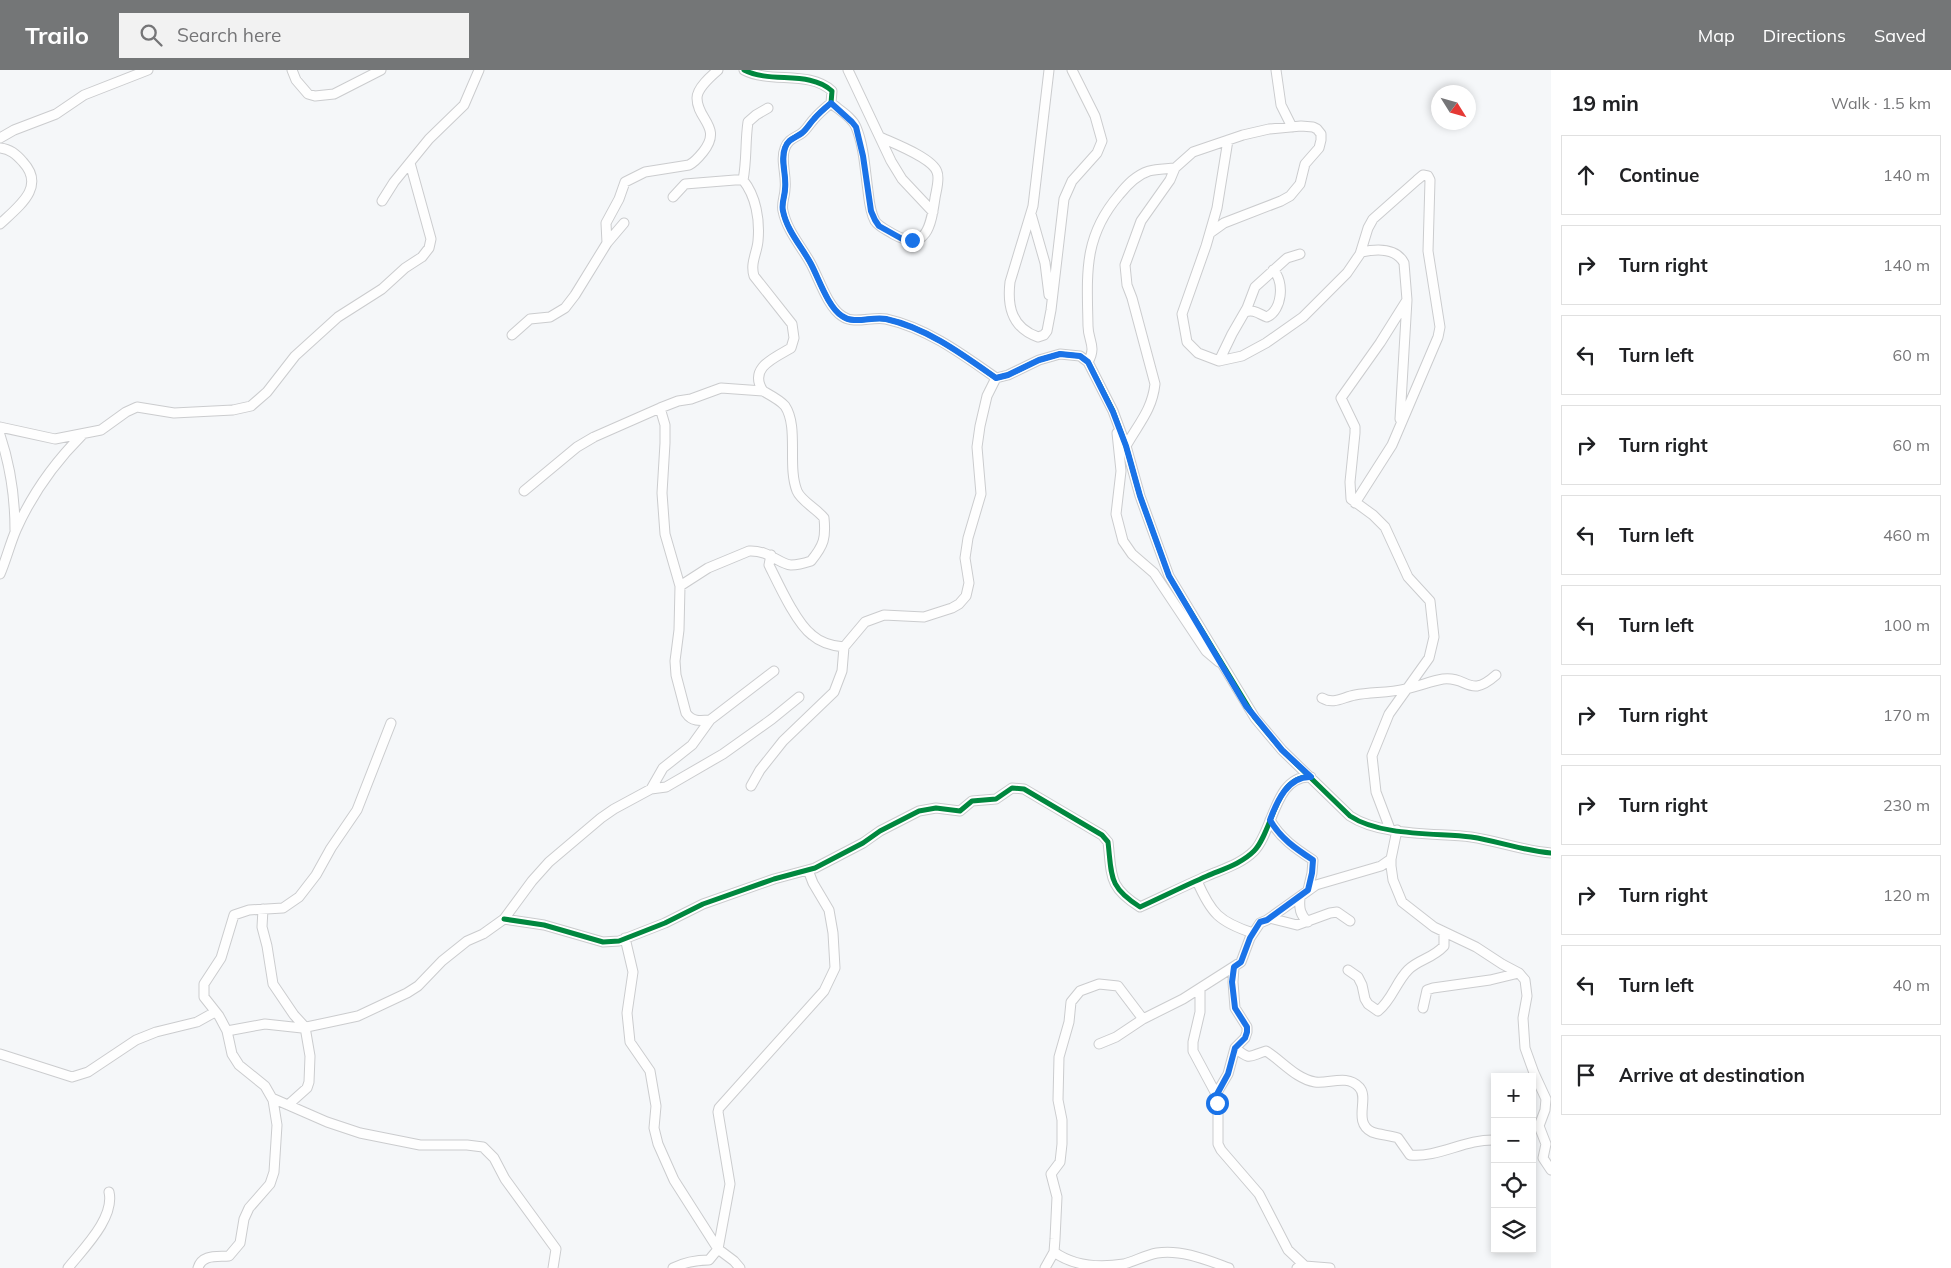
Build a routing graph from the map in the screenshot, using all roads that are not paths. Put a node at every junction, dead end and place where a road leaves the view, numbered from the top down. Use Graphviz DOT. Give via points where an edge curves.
graph roads {
  1 [pos="148,70"];
  2 [pos="292,70"];
  3 [pos="381,70"];
  4 [pos="479,70"];
  5 [pos="718,70"];
  6 [pos="744,70"];
  7 [pos="848,70"];
  8 [pos="1049,70"];
  9 [pos="1072,70"];
  10 [pos="1276,70"];
  11 [pos="831,103"];
  12 [pos="768,108"];
  13 [pos="1292,128"];
  14 [pos="880,137"];
  15 [pos="0,138"];
  16 [pos="1228,140"];
  17 [pos="0,148"];
  18 [pos="410,163"];
  19 [pos="1175,168"];
  20 [pos="743,180"];
  21 [pos="673,197"];
  22 [pos="382,201"];
  23 [pos="933,212"];
  24 [pos="1031,214"];
  25 [pos="624,223"];
  26 [pos="0,224"];
  27 [pos="1210,233"];
  28 [pos="606,243"];
  29 [pos="1361,252"];
  30 [pos="1300,254"];
  31 [pos="1273,270"];
  32 [pos="1407,300"];
  33 [pos="1051,310"];
  34 [pos="1245,312"];
  35 [pos="512,335"];
  36 [pos="1219,361"];
  37 [pos="1088,362"];
  38 [pos="996,378"];
  39 [pos="763,391"];
  40 [pos="660,408"];
  41 [pos="1116,423"];
  42 [pos="0,427"];
  43 [pos="1400,428"];
  44 [pos="82,434"];
  45 [pos="0,435"];
  46 [pos="1126,446"];
  47 [pos="524,492"];
  48 [pos="1355,503"];
  49 [pos="15,533"];
  50 [pos="771,555"];
  51 [pos="0,574"];
  52 [pos="680,586"];
  53 [pos="844,647"];
  54 [pos="1223,666"];
  55 [pos="774,671"];
  56 [pos="1496,675"];
  57 [pos="1405,689"];
  58 [pos="799,697"];
  59 [pos="1322,698"];
  60 [pos="710,720"];
  61 [pos="391,724"];
  62 [pos="1311,777"];
  63 [pos="751,786"];
  64 [pos="651,790"];
  65 [pos="1270,820"];
  66 [pos="1393,830"];
  67 [pos="1551,853"];
  68 [pos="1391,860"];
  69 [pos="808,870"];
  70 [pos="1197,881"];
  71 [pos="1308,890"];
  72 [pos="1300,898"];
  73 [pos="263,909"];
  74 [pos="1270,918"];
  75 [pos="504,919"];
  76 [pos="1350,921"];
  77 [pos="1308,922"];
  78 [pos="1444,932"];
  79 [pos="1253,933"];
  80 [pos="625,938"];
  81 [pos="1234,967"];
  82 [pos="1348,970"];
  83 [pos="1519,972"];
  84 [pos="1200,988"];
  85 [pos="1423,1008"];
  86 [pos="215,1012"];
  87 [pos="1142,1019"];
  88 [pos="305,1028"];
  89 [pos="227,1031"];
  90 [pos="1099,1044"];
  91 [pos="1235,1048"];
  92 [pos="0,1054"];
  93 [pos="1216,1096"];
  94 [pos="272,1098"];
  95 [pos="288,1105"];
  96 [pos="1548,1112"];
  97 [pos="1536,1131"];
  98 [pos="1491,1140"];
  99 [pos="1551,1170"];
  100 [pos="109,1192"];
  101 [pos="718,1248"];
  102 [pos="1054,1252"];
  103 [pos="1301,1267"];
  104 [pos="68,1268"];
  105 [pos="198,1268"];
  106 [pos="553,1268"];
  107 [pos="673,1268"];
  108 [pos="740,1268"];
  109 [pos="1045,1268"];
  110 [pos="1229,1268"];
  111 [pos="1330,1268"];
  1 -- 15 [label="street" via="84,95 56,114"];
  2 -- 3 [label="street" via="296,80 314,96 334,94"];
  4 -- 18 [label="street" via="464,105"];
  5 -- 28 [label="street" via="698,92 697,98 711,129 704,151 689,165 645,172 625,182 606,223"];
  6 -- 11 [label="street" via="768,76 809,78 829,87"];
  7 -- 14 [label="street"];
  8 -- 24 [label="street"];
  9 -- 33 [label="street" via="1095,116 1102,141 1097,154 1072,181 1064,199"];
  10 -- 13 [label="street" via="1281,105"];
  11 -- 23 [label="street" via="856,127 871,211 879,226 904,240 919,239 925,236"];
  11 -- 38 [label="street" via="803,132 790,140 783,156 786,184 782,210 821,287 836,311 846,319 885,319 921,330"];
  12 -- 20 [label="street" via="748,122"];
  13 -- 16 [label="street" via="1269,129"];
  13 -- 27 [label="street" via="1313,127 1321,134 1318,148 1305,164 1297,189 1281,201 1224,223"];
  14 -- 23 [label="street" via="902,179"];
  14 -- 23 [label="street" via="934,165 938,177"];
  16 -- 19 [label="street" via="1192,152"];
  16 -- 27 [label="street" via="1222,189"];
  17 -- 26 [label="street" via="16,154 32,175 33,184 25,199"];
  18 -- 22 [label="street"];
  18 -- 44 [label="street" via="431,240 429,248 382,289 338,316 295,356 267,392 251,406 174,413 137,407 101,430"];
  19 -- 37 [label="street" via="1149,171 1130,182 1098,227 1087,265 1088,329 1093,350"];
  19 -- 46 [label="street" via="1141,221 1125,265 1127,285 1155,384 1148,412"];
  20 -- 21 [label="street" via="685,184"];
  20 -- 39 [label="street" via="753,195 758,221 752,269 754,276 792,324 794,338 791,348 759,370 757,377"];
  24 -- 33 [label="street" via="1045,263"];
  24 -- 33 [label="street" via="1010,282 1008,303 1018,325 1038,337 1047,331"];
  25 -- 28 [label="street"];
  27 -- 36 [label="street" via="1182,314 1187,342 1198,353"];
  28 -- 35 [label="street" via="565,308 550,317 530,319"];
  29 -- 32 [label="street" via="1382,249 1401,258"];
  29 -- 36 [label="street" via="1347,273 1303,316 1256,349"];
  29 -- 43 [label="street" via="1373,219 1416,180 1423,175 1428,176 1428,251 1440,327"];
  30 -- 31 [label="street" via="1287,258"];
  31 -- 34 [label="street" via="1255,287"];
  31 -- 34 [label="street" via="1278,274 1280,286 1276,309 1267,317 1258,312"];
  32 -- 43 [label="street"];
  32 -- 48 [label="street" via="1341,398 1356,433 1350,482 1351,499"];
  34 -- 36 [label="street"];
  37 -- 38 [label="street" via="1080,356 1060,354"];
  37 -- 41 [label="street"];
  38 -- 53 [label="street" via="984,407 977,447 981,494 965,558 969,583 966,596 952,608 924,616 884,615 872,618"];
  39 -- 40 [label="street" via="721,388"];
  39 -- 50 [label="street" via="785,406 790,416 792,465 797,492 824,518 826,534 811,561 790,565"];
  40 -- 47 [label="street" via="577,447"];
  40 -- 52 [label="street" via="665,434 662,493 665,534"];
  41 -- 46 [label="street"];
  41 -- 54 [label="street" via="1121,460 1116,514 1123,541 1132,554 1154,573 1206,651"];
  42 -- 44 [label="street" via="55,439"];
  43 -- 48 [label="street"];
  44 -- 49 [label="street" via="39,486"];
  45 -- 49 [label="street" via="12,489"];
  46 -- 54 [label="street" via="1169,576"];
  48 -- 57 [label="street" via="1385,527 1408,577 1430,601 1432,649 1429,658"];
  49 -- 51 [label="street"];
  50 -- 52 [label="street" via="749,552 708,568"];
  50 -- 53 [label="street" via="769,565 808,632 822,642"];
  52 -- 60 [label="street" via="676,675 686,713 697,721"];
  53 -- 63 [label="street" via="842,671 834,692 783,741"];
  54 -- 62 [label="street" via="1255,718"];
  55 -- 60 [label="street"];
  56 -- 57 [label="street" via="1478,686 1443,679"];
  57 -- 59 [label="street" via="1354,695 1338,701 1328,702"];
  57 -- 66 [label="street" via="1389,714 1372,756 1376,792"];
  58 -- 64 [label="street" via="723,754 666,787"];
  60 -- 64 [label="street" via="692,746 663,768"];
  61 -- 73 [label="street" via="360,804 316,875 299,897 283,908"];
  62 -- 65 [label="street" via="1300,777 1291,783"];
  62 -- 66 [label="street" via="1350,816"];
  64 -- 75 [label="street" via="614,808 549,862"];
  65 -- 70 [label="street" via="1264,838 1253,852 1234,865"];
  65 -- 71 [label="street" via="1284,839 1313,860"];
  66 -- 67 [label="street" via="1471,837"];
  66 -- 68 [label="street"];
  68 -- 71 [label="street"];
  68 -- 78 [label="street" via="1393,880 1402,902 1434,928"];
  69 -- 70 [label="street" via="919,811 936,808 960,811 972,801 996,799 1012,788 1024,789 1102,836 1108,842 1113,880 1124,895 1140,907"];
  69 -- 80 [label="street" via="703,904"];
  69 -- 101 [label="street" via="829,910 835,968 824,991 718,1112 730,1184"];
  70 -- 79 [label="street" via="1210,908 1225,920"];
  71 -- 72 [label="street"];
  72 -- 74 [label="street"];
  72 -- 77 [label="street" via="1300,910"];
  73 -- 86 [label="street" via="234,915 221,958 204,984 204,998"];
  73 -- 88 [label="street" via="262,927 273,984"];
  74 -- 77 [label="street" via="1296,925"];
  74 -- 79 [label="street" via="1260,922"];
  75 -- 80 [label="street" via="603,942"];
  75 -- 88 [label="street" via="467,941 407,993 358,1016"];
  76 -- 77 [label="street" via="1337,912"];
  78 -- 82 [label="street" via="1444,946 1433,956 1408,969 1385,1006 1378,1011 1368,1004 1358,977"];
  78 -- 83 [label="street"];
  79 -- 81 [label="street" via="1241,962"];
  80 -- 101 [label="street" via="633,972 629,996 630,1042 650,1071 658,1144 674,1180"];
  81 -- 84 [label="street"];
  81 -- 91 [label="street" via="1235,1008 1247,1027 1245,1038"];
  83 -- 85 [label="street" via="1426,990"];
  83 -- 96 [label="street" via="1527,986 1523,1018 1525,1048 1546,1099"];
  84 -- 87 [label="street"];
  84 -- 93 [label="street" via="1200,1012 1193,1051"];
  86 -- 89 [label="street"];
  86 -- 92 [label="street" via="197,1022 136,1040 88,1072 72,1076"];
  87 -- 90 [label="street"];
  87 -- 102 [label="street" via="1118,986 1099,984 1080,991 1071,1002 1059,1057 1060,1162 1051,1174 1057,1197"];
  88 -- 89 [label="street" via="265,1024"];
  88 -- 95 [label="street" via="310,1056 309,1082 307,1088"];
  89 -- 94 [label="street" via="232,1054 239,1065 265,1086"];
  91 -- 93 [label="street" via="1228,1074"];
  91 -- 98 [label="street" via="1251,1058 1266,1051 1302,1077 1315,1082 1344,1080 1359,1086 1365,1127 1398,1138 1410,1154 1420,1156 1462,1144"];
  93 -- 103 [label="street" via="1218,1144 1259,1194 1288,1250"];
  94 -- 95 [label="street"];
  94 -- 105 [label="street" via="277,1125 274,1172 270,1184 249,1208 240,1242 229,1256 204,1259"];
  95 -- 106 [label="street" via="360,1133 420,1145 483,1147 494,1158 505,1179 556,1249"];
  96 -- 97 [label="street"];
  97 -- 99 [label="street" via="1546,1144 1543,1158"];
  100 -- 104 [label="street" via="111,1200 106,1216"];
  101 -- 107 [label="street" via="709,1260 690,1261"];
  101 -- 108 [label="street"];
  102 -- 109 [label="street"];
  102 -- 110 [label="street" via="1086,1267 1121,1265 1158,1253 1189,1255"];
  103 -- 111 [label="street"];
}
